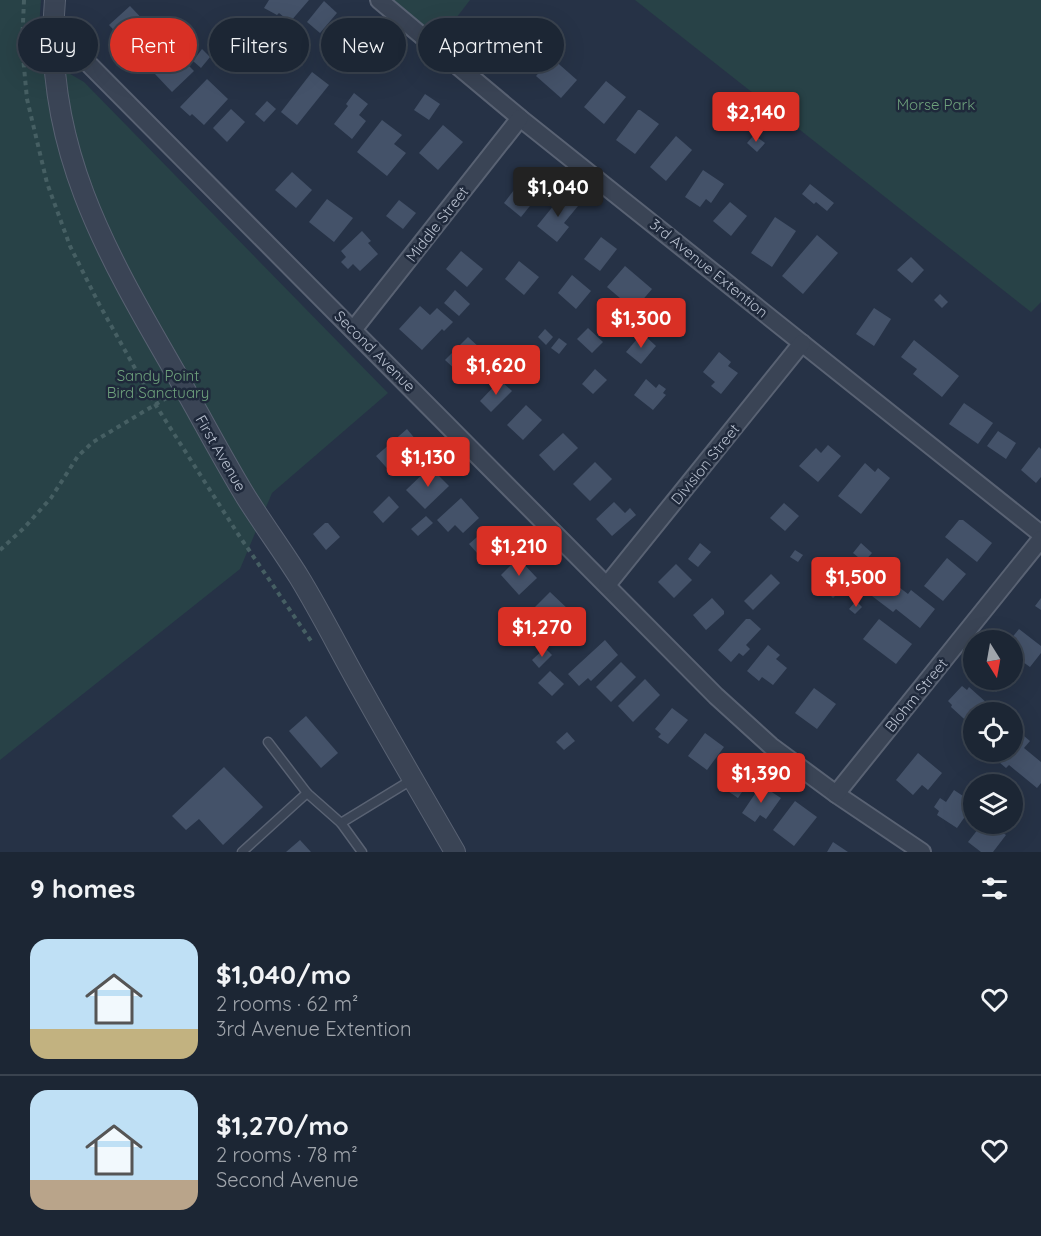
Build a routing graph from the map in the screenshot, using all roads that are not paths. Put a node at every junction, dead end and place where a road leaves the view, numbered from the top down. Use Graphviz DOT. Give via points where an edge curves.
graph roads {
  1 [pos="55,0"];
  2 [pos="379,0"];
  3 [pos="54,18"];
  4 [pos="57,72"];
  5 [pos="97,72"];
  6 [pos="520,118"];
  7 [pos="353,330"];
  8 [pos="802,343"];
  9 [pos="1041,534"];
  10 [pos="1041,539"];
  11 [pos="607,585"];
  12 [pos="268,742"];
  13 [pos="413,779"];
  14 [pos="308,793"];
  15 [pos="836,794"];
  16 [pos="341,824"];
  17 [pos="242,852"];
  18 [pos="362,852"];
  19 [pos="455,852"];
  20 [pos="922,852"];
  1 -- 3 [label="street, First Avenue"];
  2 -- 6 [label="street, 3rd Avenue Extention"];
  4 -- 13 [label="street, First Avenue" via="64,134 93,219 184,388 247,498 300,579"];
  5 -- 7 [label="street, Second Avenue"];
  6 -- 7 [label="street, Middle Street"];
  6 -- 8 [label="street, 3rd Avenue Extention"];
  7 -- 11 [label="street, Second Avenue"];
  8 -- 9 [label="street, 3rd Avenue Extention"];
  8 -- 11 [label="street, Division Street"];
  10 -- 15 [label="street, Blohm Street"];
  11 -- 15 [label="street, Second Avenue" via="716,696 771,746"];
  12 -- 14 [label="lane"];
  13 -- 16 [label="lane"];
  13 -- 19 [label="street, First Avenue"];
  14 -- 16 [label="lane"];
  14 -- 17 [label="lane"];
  15 -- 20 [label="street, Second Avenue"];
  16 -- 18 [label="lane"];
}
